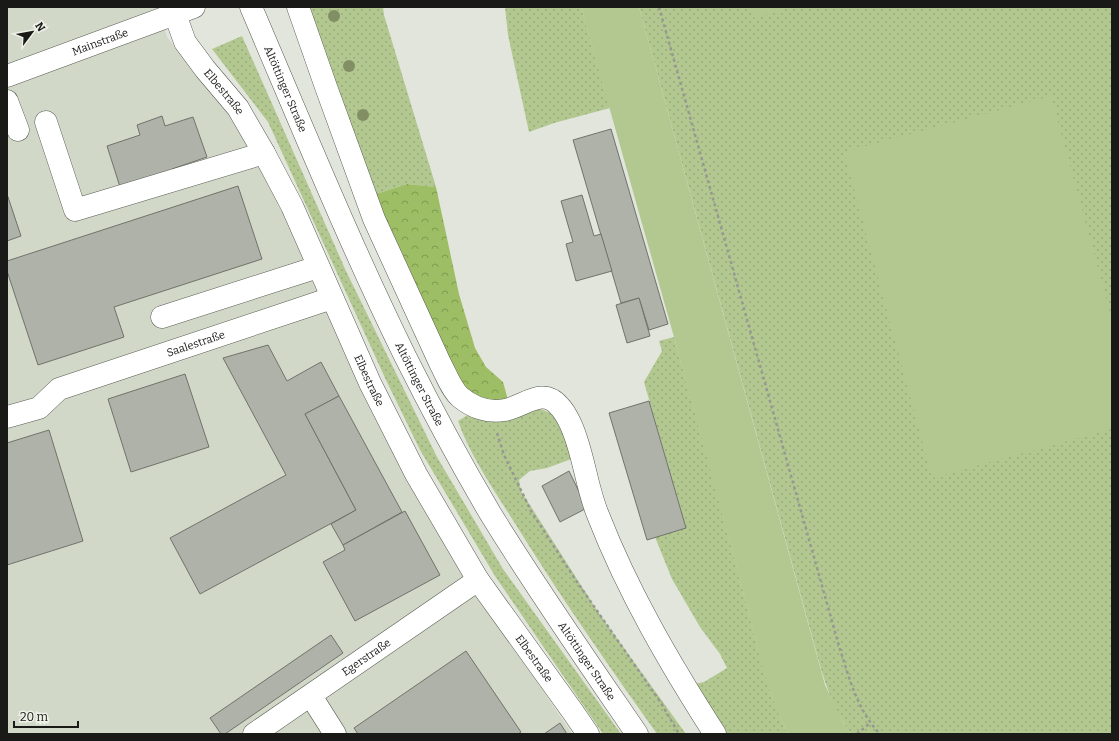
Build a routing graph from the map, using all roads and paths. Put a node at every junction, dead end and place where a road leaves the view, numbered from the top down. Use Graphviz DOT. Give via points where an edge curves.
graph roads {
  1 [pos="251,7"];
  2 [pos="298,7"];
  3 [pos="659,7"];
  4 [pos="184,10"];
  5 [pos="7,76"];
  6 [pos="7,102"];
  7 [pos="46,122"];
  8 [pos="18,130"];
  9 [pos="264,153"];
  10 [pos="318,267"];
  11 [pos="332,298"];
  12 [pos="162,317"];
  13 [pos="490,411"];
  14 [pos="7,417"];
  15 [pos="478,580"];
  16 [pos="310,696"];
  17 [pos="870,723"];
  18 [pos="254,734"];
  19 [pos="335,734"];
  20 [pos="588,734"];
  21 [pos="637,734"];
  22 [pos="679,734"];
  23 [pos="715,734"];
  24 [pos="857,734"];
  25 [pos="880,734"];
  1 -- 21 [label="street, Altöttinger Straße" via="405,356 490,512"];
  2 -- 13 [label="street" via="374,219 440,363 460,397 477,408"];
  3 -- 17 [label="path" via="839,646 857,698"];
  4 -- 5 [label="street, Mainstraße"];
  4 -- 9 [label="street, Elbestraße" via="185,42 238,108"];
  6 -- 8 [label="street"];
  7 -- 9 [label="street" via="75,210"];
  9 -- 10 [label="street, Elbestraße" via="292,206"];
  10 -- 11 [label="street, Elbestraße"];
  10 -- 12 [label="street"];
  11 -- 14 [label="street, Saalestraße" via="59,389 39,408"];
  11 -- 15 [label="street, Elbestraße" via="370,383 416,474"];
  13 -- 22 [label="path" via="504,454 531,511 661,703"];
  13 -- 23 [label="street" via="506,410 541,397 550,398 560,407 577,438 597,514 643,615"];
  15 -- 16 [label="street, Egerstraße"];
  15 -- 20 [label="street, Elbestraße"];
  16 -- 18 [label="street, Egerstraße"];
  16 -- 19 [label="street"];
  17 -- 24 [label="path"];
  17 -- 25 [label="path"];
}
